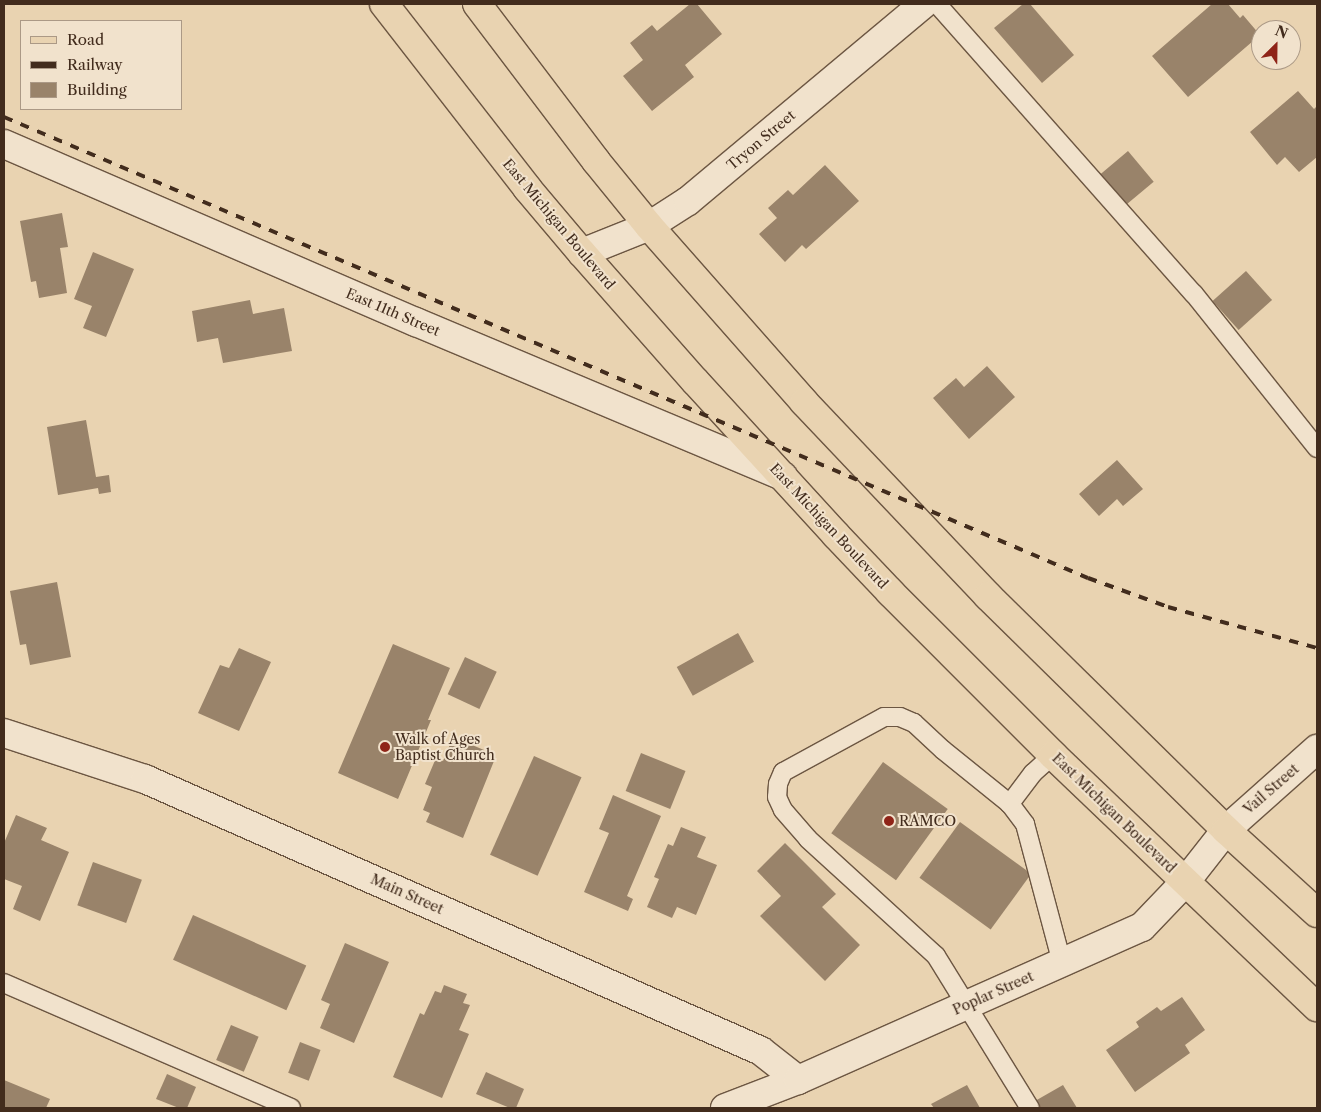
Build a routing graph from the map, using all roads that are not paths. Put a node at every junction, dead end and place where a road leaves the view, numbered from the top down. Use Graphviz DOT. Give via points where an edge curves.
graph roads {
  1 [pos="384,4"];
  2 [pos="477,4"];
  3 [pos="924,4"];
  4 [pos="937,4"];
  5 [pos="8,150"];
  6 [pos="649,226"];
  7 [pos="582,253"];
  8 [pos="1317,448"];
  9 [pos="783,476"];
  10 [pos="4,733"];
  11 [pos="1317,749"];
  12 [pos="1053,755"];
  13 [pos="1010,804"];
  14 [pos="1226,830"];
  15 [pos="1186,880"];
  16 [pos="1317,913"];
  17 [pos="1062,963"];
  18 [pos="4,983"];
  19 [pos="968,1004"];
  20 [pos="1317,1007"];
  21 [pos="798,1080"];
  22 [pos="291,1108"];
  23 [pos="725,1108"];
  24 [pos="1030,1108"];
  1 -- 7 [label="main road, East Michigan Boulevard" via="526,188"];
  2 -- 6 [label="main road"];
  3 -- 6 [label="street, Tryon Street" via="688,201"];
  4 -- 8 [label="lane" via="1194,294"];
  5 -- 9 [label="street, East 11th Street"];
  6 -- 7 [label="street, Tryon Street"];
  6 -- 14 [label="main road" via="804,402 988,596"];
  7 -- 9 [label="main road, East Michigan Boulevard" via="694,381"];
  9 -- 12 [label="main road, East Michigan Boulevard" via="890,592"];
  10 -- 21 [label="street, Main Street" via="145,779 761,1051"];
  11 -- 14 [label="street, Vail Street"];
  12 -- 13 [label="lane" via="1033,774"];
  12 -- 15 [label="main road, East Michigan Boulevard"];
  13 -- 17 [label="lane" via="1025,824"];
  13 -- 19 [label="lane" via="914,723 900,717 884,716 783,772 778,784 777,797 783,810 802,832 936,956"];
  14 -- 15 [label="street, Poplar Street"];
  14 -- 16 [label="main road"];
  15 -- 17 [label="street, Poplar Street" via="1142,926"];
  15 -- 20 [label="main road, East Michigan Boulevard"];
  17 -- 19 [label="street, Poplar Street"];
  18 -- 22 [label="lane"];
  19 -- 21 [label="street, Poplar Street"];
  19 -- 24 [label="lane"];
  21 -- 23 [label="street, Poplar Street"];
}
